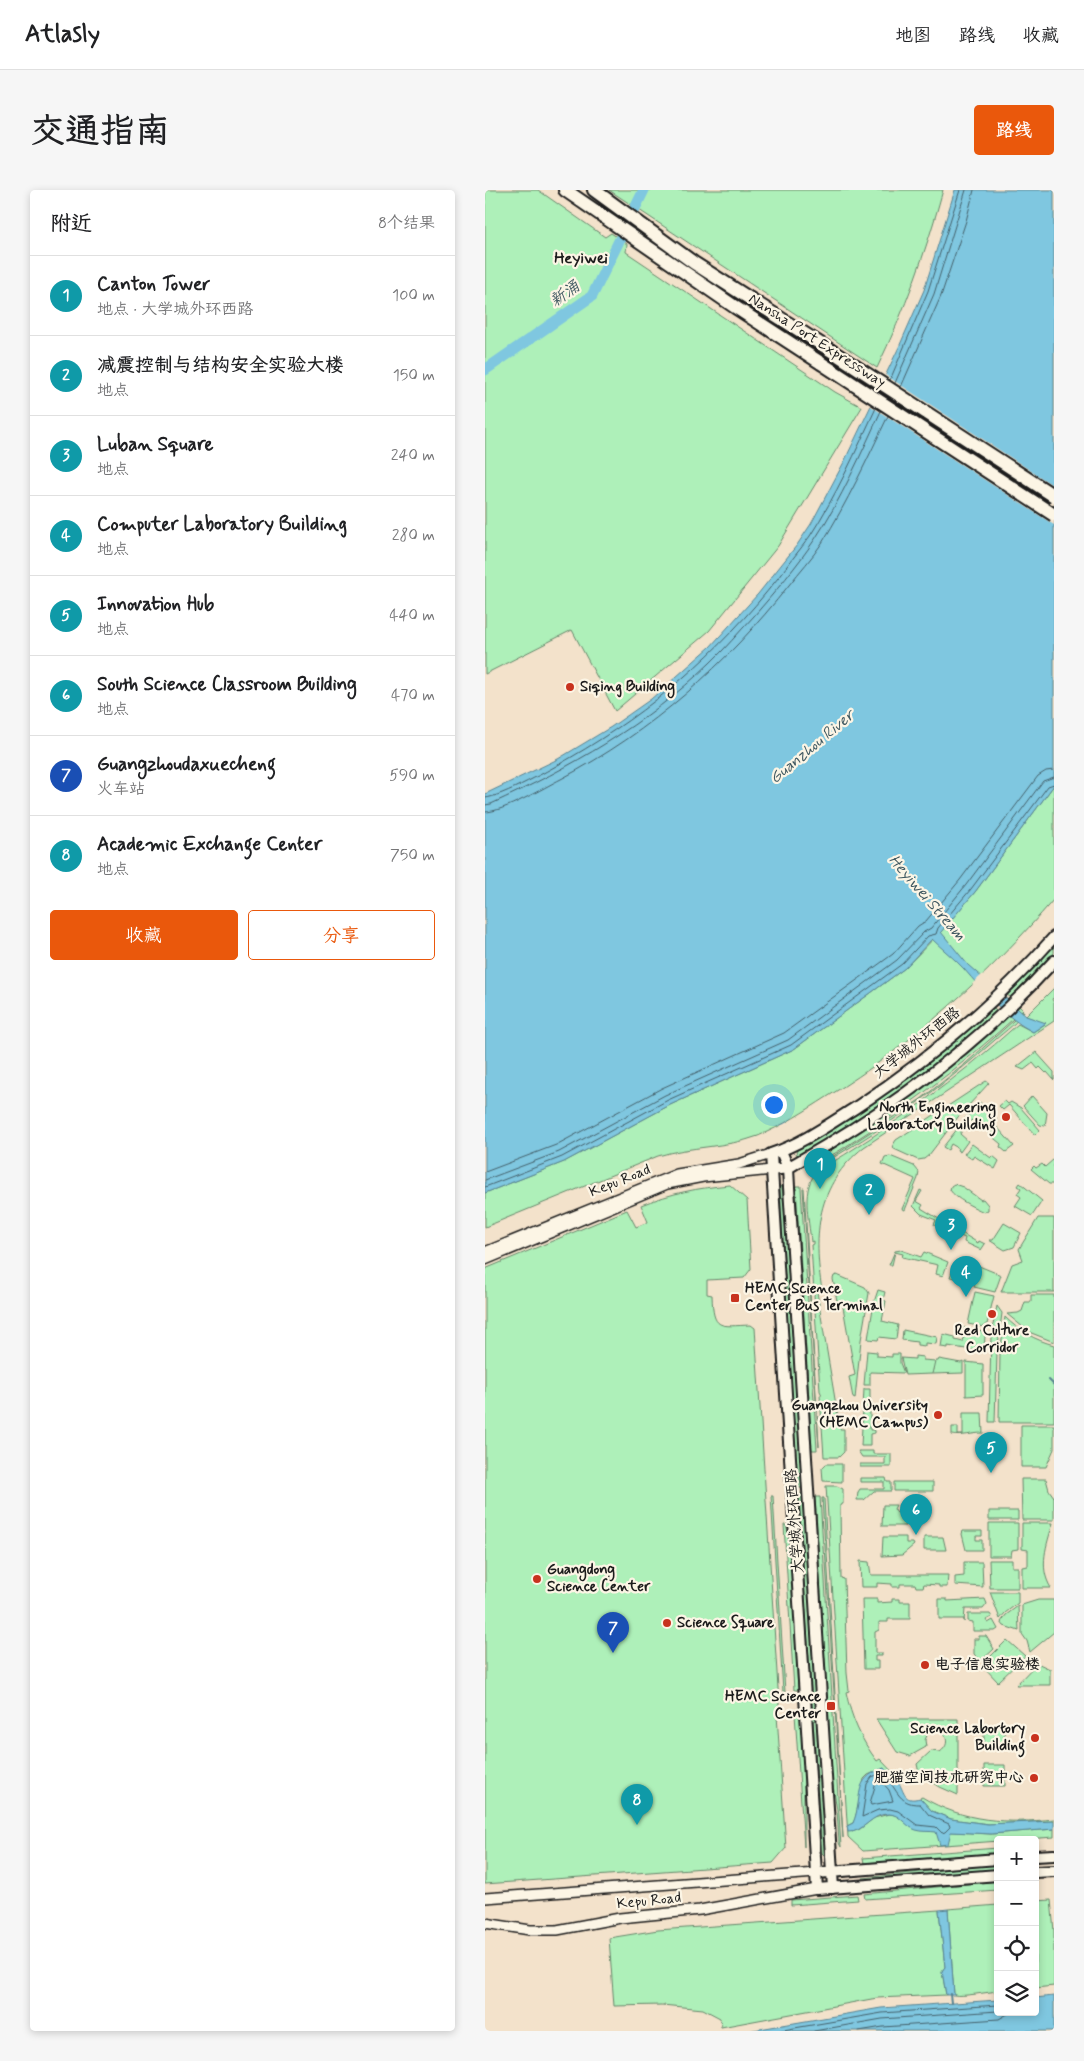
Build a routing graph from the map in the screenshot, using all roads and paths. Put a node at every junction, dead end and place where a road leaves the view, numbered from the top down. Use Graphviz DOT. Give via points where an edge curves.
graph roads {
  1 [pos="565,190"];
  2 [pos="594,190"];
  3 [pos="1054,496"];
  4 [pos="1054,515"];
  5 [pos="1054,937"];
  6 [pos="1054,961"];
  7 [pos="776,1152"];
  8 [pos="788,1168"];
  9 [pos="772,1170"];
  10 [pos="485,1252"];
  11 [pos="485,1260"];
  12 [pos="1054,1855"];
  13 [pos="1039,1856"];
  14 [pos="994,1859"];
  15 [pos="1054,1871"];
  16 [pos="833,1872"];
  17 [pos="1039,1872"];
  18 [pos="816,1873"];
  19 [pos="994,1875"];
  20 [pos="833,1888"];
  21 [pos="817,1889"];
  22 [pos="485,1898"];
  23 [pos="485,1923"];
  1 -- 4 [label="highway, Nansha Port Expressway, bridge" via="735,307"];
  2 -- 3 [label="highway, Nansha Port Expressway, bridge" via="694,263"];
  5 -- 7 [label="main road, 大学城外环西路" via="1003,990 942,1044 829,1125"];
  6 -- 8 [label="main road" via="1015,1002 953,1058 842,1137"];
  7 -- 8 [label="main road, 大学城外环西路"];
  7 -- 9 [label="main road, 大学城外环西路"];
  7 -- 10 [label="street, Kepu Road" via="739,1164 677,1174"];
  8 -- 9 [label="main road"];
  8 -- 16 [label="main road, 大学城外环西路"];
  9 -- 11 [label="street, Kepu Road" via="667,1184"];
  9 -- 18 [label="main road, 大学城外环西路"];
  12 -- 13 [label="main road"];
  14 -- 16 [label="main road"];
  15 -- 17 [label="main road"];
  16 -- 18 [label="main road"];
  16 -- 20 [label="main road, 大学城外环西路"];
  18 -- 21 [label="main road, 大学城外环西路"];
  18 -- 22 [label="street, Kepu Road"];
  19 -- 20 [label="main road"];
  20 -- 21 [label="main road"];
  21 -- 23 [label="street, Kepu Road" via="700,1910 620,1918 557,1930 530,1930"];
}
